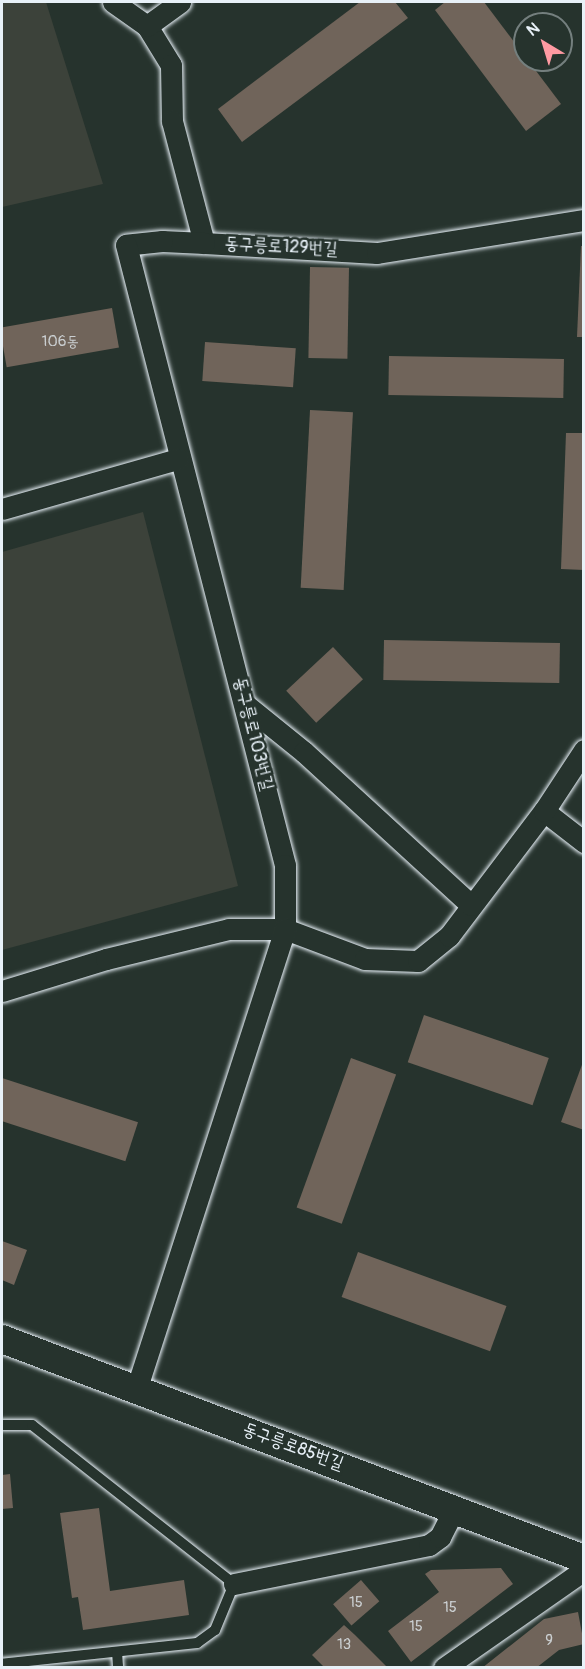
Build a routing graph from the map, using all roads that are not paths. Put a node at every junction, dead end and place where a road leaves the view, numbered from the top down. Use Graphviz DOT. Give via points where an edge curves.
graph roads {
  1 [pos="113,2"];
  2 [pos="180,2"];
  3 [pos="147,26"];
  4 [pos="584,220"];
  5 [pos="204,243"];
  6 [pos="178,459"];
  7 [pos="2,509"];
  8 [pos="247,706"];
  9 [pos="584,750"];
  10 [pos="544,810"];
  11 [pos="584,842"];
  12 [pos="471,905"];
  13 [pos="285,929"];
  14 [pos="2,991"];
  15 [pos="2,1339"];
  16 [pos="136,1390"];
  17 [pos="2,1425"];
  18 [pos="455,1508"];
  19 [pos="584,1559"];
  20 [pos="584,1570"];
  21 [pos="234,1584"];
  22 [pos="117,1652"];
  23 [pos="2,1664"];
  24 [pos="118,1668"];
  25 [pos="444,1668"];
  1 -- 3 [label="street"];
  2 -- 3 [label="street"];
  3 -- 5 [label="street, 동구릉로129번길" via="171,65 172,121"];
  4 -- 5 [label="street, 동구릉로129번길" via="377,253"];
  5 -- 6 [label="street, 동구릉로103번길" via="162,241 126,245"];
  6 -- 7 [label="street"];
  6 -- 8 [label="street, 동구릉로103번길"];
  8 -- 12 [label="street" via="304,752"];
  8 -- 13 [label="street, 동구릉로103번길" via="285,866"];
  9 -- 10 [label="street"];
  10 -- 11 [label="street"];
  10 -- 12 [label="street"];
  12 -- 13 [label="street" via="449,936 418,961 366,958"];
  13 -- 14 [label="street" via="229,929 106,959"];
  13 -- 16 [label="street, 동구릉로103번길"];
  15 -- 16 [label="street, 동구릉로85번길"];
  16 -- 18 [label="street, 동구릉로85번길"];
  17 -- 21 [label="lane" via="32,1425"];
  18 -- 19 [label="street, 동구릉로85번길"];
  18 -- 21 [label="street" via="440,1537 429,1545"];
  20 -- 25 [label="street"];
  21 -- 22 [label="lane" via="219,1624 204,1640"];
  22 -- 23 [label="lane"];
  22 -- 24 [label="lane"];
}
